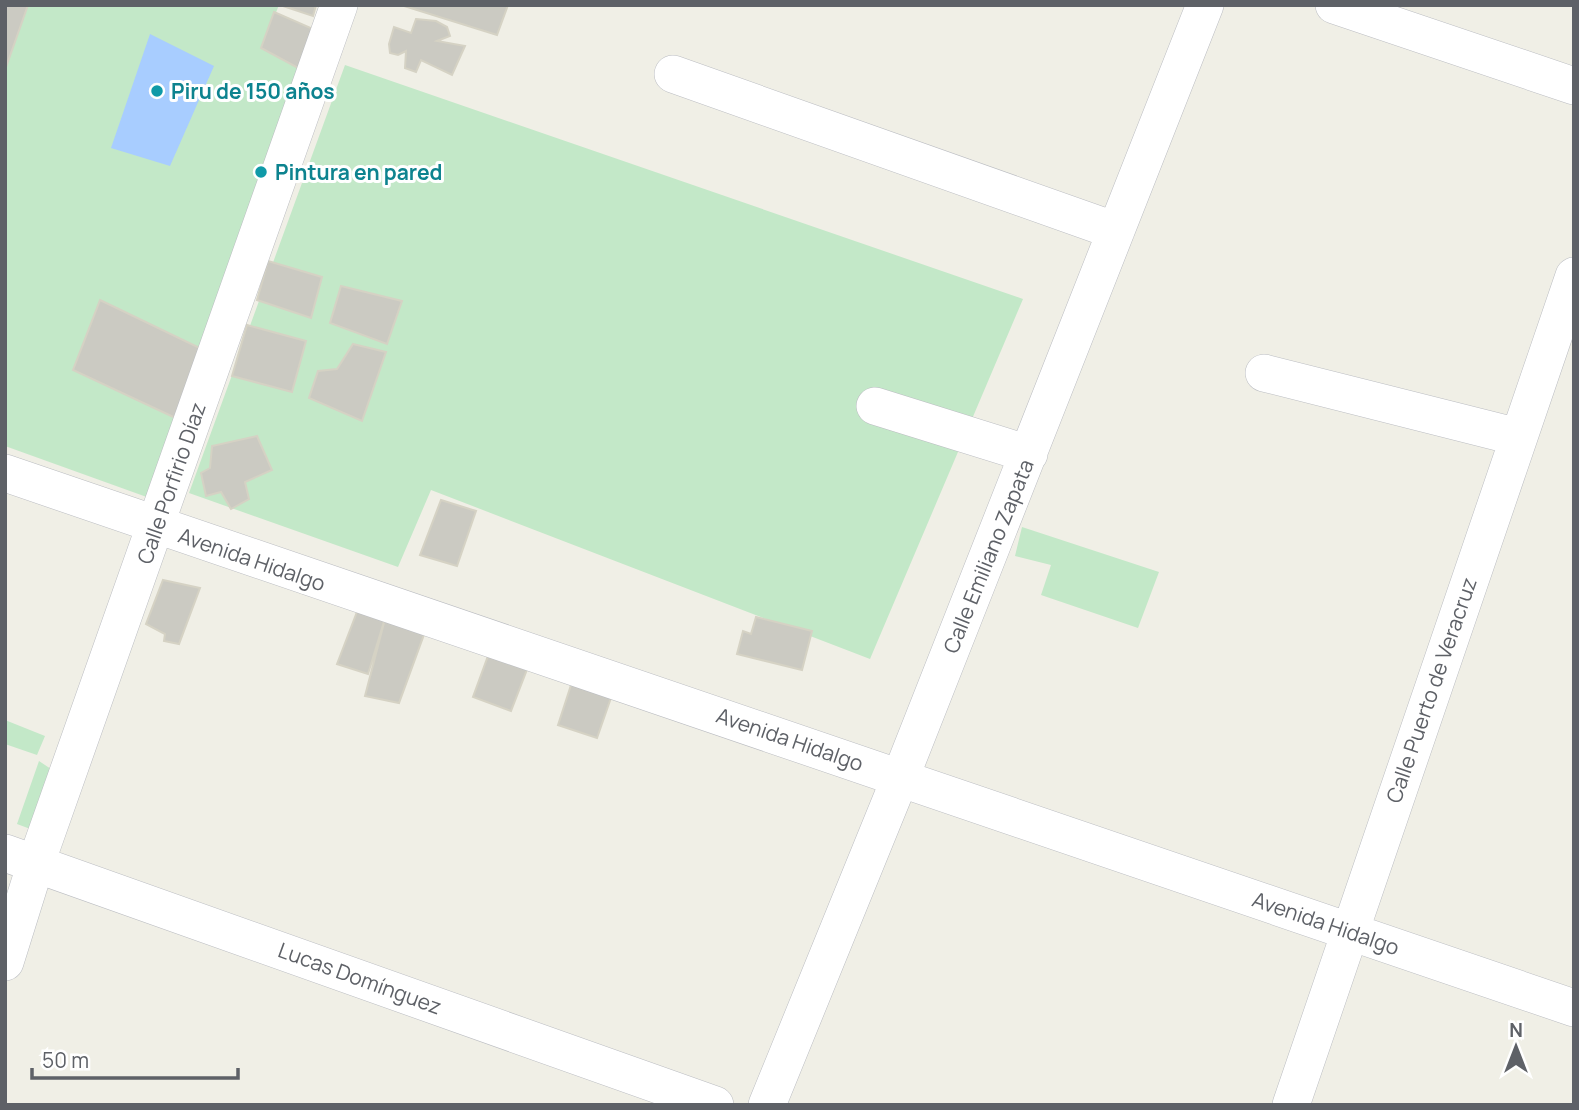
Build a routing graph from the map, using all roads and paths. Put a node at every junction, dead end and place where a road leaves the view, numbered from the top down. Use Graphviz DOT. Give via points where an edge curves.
graph roads {
  1 [pos="339,5"];
  2 [pos="1205,5"];
  3 [pos="1334,5"];
  4 [pos="673,74"];
  5 [pos="1574,86"];
  6 [pos="1116,232"];
  7 [pos="1574,276"];
  8 [pos="1264,373"];
  9 [pos="875,406"];
  10 [pos="1518,437"];
  11 [pos="1029,454"];
  12 [pos="5,472"];
  13 [pos="156,526"];
  14 [pos="901,776"];
  15 [pos="21,858"];
  16 [pos="1348,931"];
  17 [pos="5,962"];
  18 [pos="1574,1008"];
  19 [pos="715,1105"];
  20 [pos="767,1105"];
  21 [pos="1291,1105"];
  1 -- 13 [label="street, Calle Porfirio Díaz"];
  2 -- 6 [label="street, Calle Emiliano Zapata"];
  3 -- 5 [label="street"];
  4 -- 6 [label="street"];
  6 -- 11 [label="street, Calle Emiliano Zapata"];
  7 -- 10 [label="street, Calle Puerto de Veracruz"];
  8 -- 10 [label="street"];
  9 -- 11 [label="street"];
  10 -- 16 [label="street, Calle Puerto de Veracruz"];
  11 -- 14 [label="street, Calle Emiliano Zapata"];
  12 -- 13 [label="street, Avenida Hidalgo"];
  13 -- 14 [label="street, Avenida Hidalgo"];
  13 -- 15 [label="street, Calle Porfirio Díaz"];
  14 -- 16 [label="street, Avenida Hidalgo"];
  14 -- 20 [label="street, Calle Emiliano Zapata"];
  15 -- 17 [label="street, Calle Porfirio Díaz"];
  15 -- 19 [label="street, Lucas Domínguez"];
  16 -- 18 [label="street, Avenida Hidalgo"];
  16 -- 21 [label="street, Calle Puerto de Veracruz"];
}
